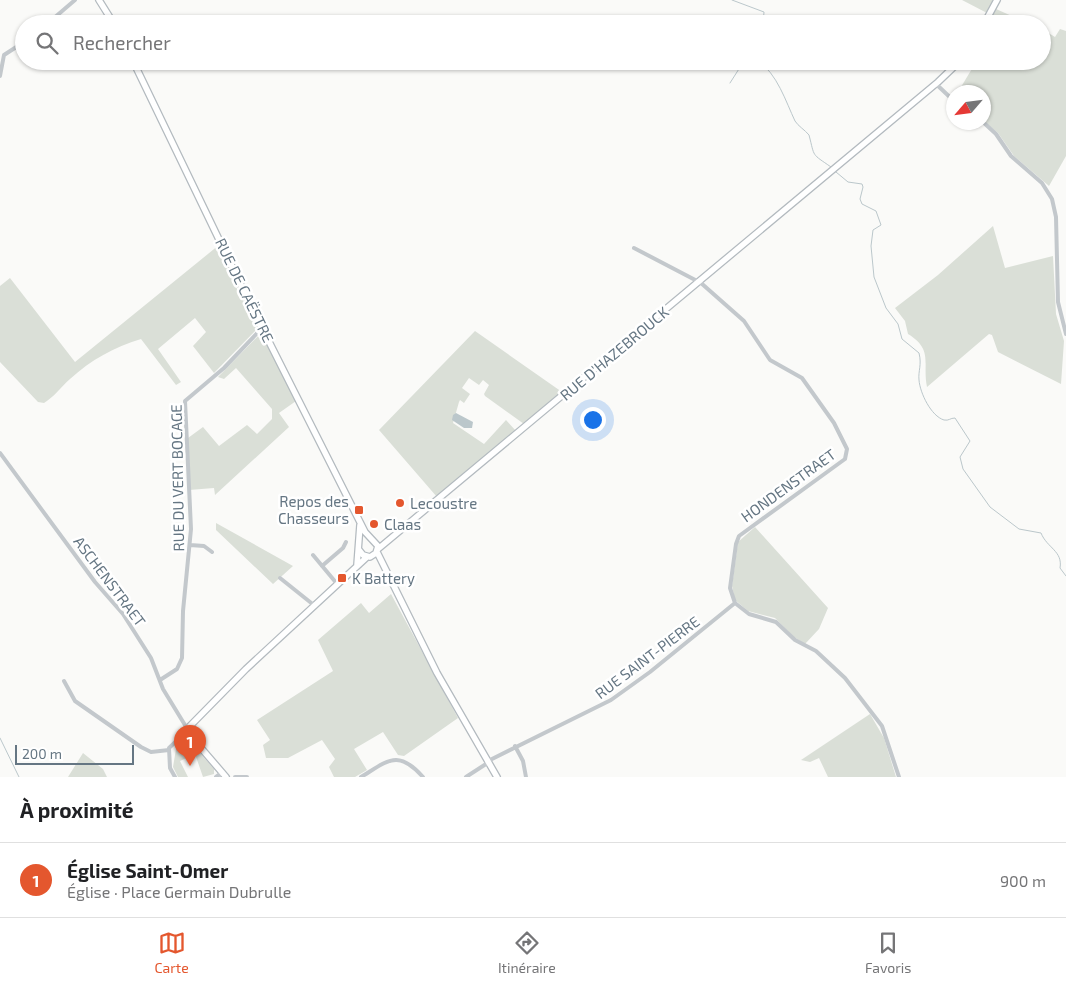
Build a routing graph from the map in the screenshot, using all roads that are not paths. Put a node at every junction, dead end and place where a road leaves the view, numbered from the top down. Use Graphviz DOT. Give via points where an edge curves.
graph roads {
  1 [pos="75,0"];
  2 [pos="99,0"];
  3 [pos="997,0"];
  4 [pos="58,15"];
  5 [pos="108,15"];
  6 [pos="989,15"];
  7 [pos="15,48"];
  8 [pos="138,70"];
  9 [pos="951,70"];
  10 [pos="0,76"];
  11 [pos="936,84"];
  12 [pos="946,93"];
  13 [pos="991,129"];
  14 [pos="634,248"];
  15 [pos="699,282"];
  16 [pos="262,328"];
  17 [pos="1066,334"];
  18 [pos="0,453"];
  19 [pos="358,518"];
  20 [pos="370,538"];
  21 [pos="346,542"];
  22 [pos="360,543"];
  23 [pos="190,545"];
  24 [pos="377,548"];
  25 [pos="359,550"];
  26 [pos="212,552"];
  27 [pos="313,555"];
  28 [pos="369,557"];
  29 [pos="322,566"];
  30 [pos="384,567"];
  31 [pos="352,573"];
  32 [pos="280,578"];
  33 [pos="338,585"];
  34 [pos="735,603"];
  35 [pos="315,606"];
  36 [pos="160,680"];
  37 [pos="64,681"];
  38 [pos="188,730"];
  39 [pos="515,746"];
  40 [pos="169,750"];
  41 [pos="489,763"];
  42 [pos="224,774"];
  43 [pos="175,777"];
  44 [pos="216,777"];
  45 [pos="235,777"];
  46 [pos="247,777"];
  47 [pos="361,777"];
  48 [pos="423,777"];
  49 [pos="466,777"];
  50 [pos="495,777"];
  51 [pos="526,777"];
  52 [pos="900,777"];
  1 -- 4 [label="street"];
  2 -- 5 [label="street"];
  3 -- 6 [label="street"];
  7 -- 10 [label="street" via="4,55"];
  8 -- 16 [label="street, RUE DE CAËSTRE"];
  9 -- 11 [label="street, RUE D'HAZEBROUCK"];
  11 -- 12 [label="street"];
  11 -- 15 [label="street, RUE D'HAZEBROUCK"];
  13 -- 17 [label="street" via="1014,158 1044,186 1054,202 1058,297"];
  14 -- 15 [label="street, HONDENSTRAET"];
  15 -- 24 [label="street, RUE D'HAZEBROUCK"];
  15 -- 34 [label="street, HONDENSTRAET" via="744,321 770,360 804,381 833,420 847,451 844,460 738,538 730,588"];
  16 -- 19 [label="street, RUE DE CAËSTRE"];
  16 -- 23 [label="street, RUE DU VERT BOCAGE" via="224,368 184,401"];
  18 -- 36 [label="street, ASCHENSTRAET" via="123,614 151,658"];
  19 -- 20 [label="street, RUE DE CAËSTRE"];
  19 -- 22 [label="street, RUE DE CAËSTRE"];
  20 -- 22 [label="street"];
  20 -- 24 [label="street"];
  21 -- 29 [label="street"];
  22 -- 25 [label="street"];
  23 -- 26 [label="street" via="204,546"];
  23 -- 36 [label="street, RUE DU VERT BOCAGE" via="181,662"];
  24 -- 28 [label="street"];
  24 -- 30 [label="street"];
  25 -- 28 [label="street"];
  25 -- 31 [label="street" via="358,563"];
  27 -- 29 [label="street"];
  28 -- 30 [label="street"];
  28 -- 31 [label="street"];
  29 -- 33 [label="street"];
  30 -- 41 [label="street"];
  31 -- 33 [label="street"];
  32 -- 35 [label="street"];
  33 -- 35 [label="street"];
  34 -- 39 [label="street, RUE SAINT-PIERRE" via="611,700"];
  34 -- 52 [label="street" via="746,613 776,622 795,640 816,650 845,678 882,726"];
  35 -- 38 [label="street" via="239,676"];
  36 -- 38 [label="street, ASCHENSTRAET"];
  37 -- 40 [label="street" via="75,701 142,747 151,752"];
  38 -- 40 [label="street"];
  38 -- 42 [label="street"];
  39 -- 41 [label="street, RUE SAINT-PIERRE"];
  39 -- 51 [label="street" via="523,761"];
  40 -- 43 [label="street" via="170,768"];
  41 -- 49 [label="street, RUE SAINT-PIERRE"];
  41 -- 50 [label="street"];
  42 -- 44 [label="street"];
  45 -- 46 [label="street"];
  47 -- 48 [label="street" via="386,761 397,759 408,762"];
}
